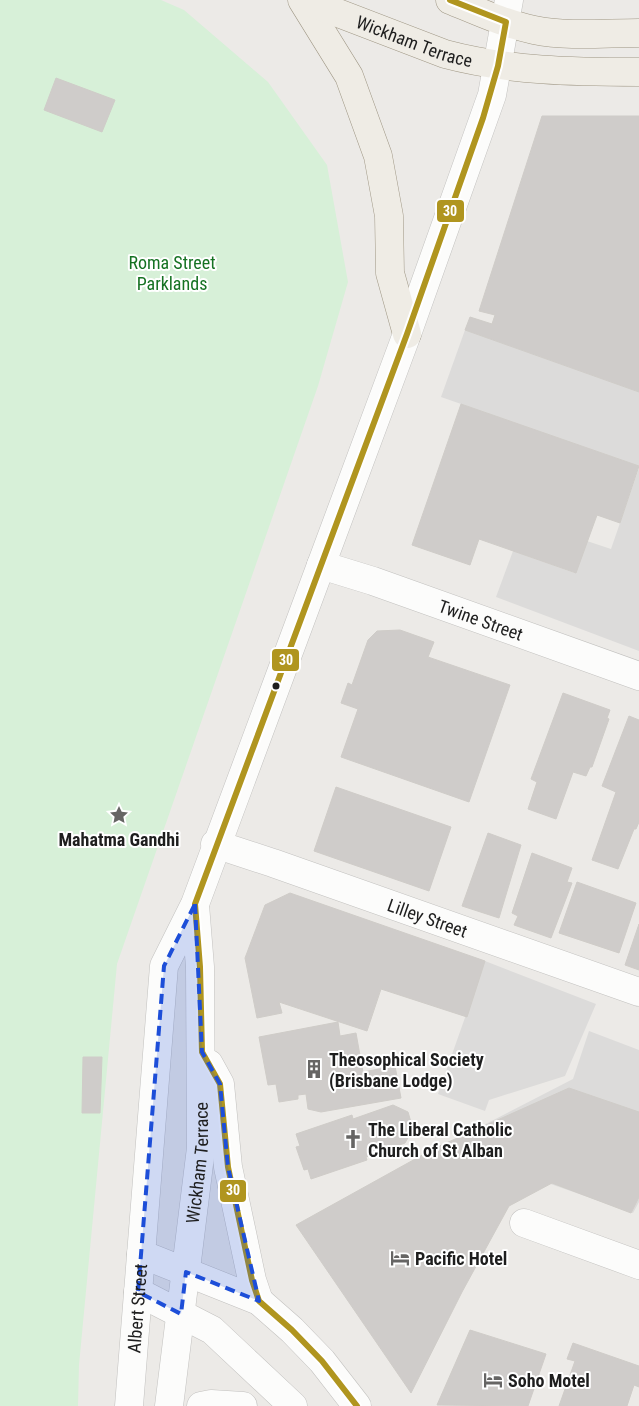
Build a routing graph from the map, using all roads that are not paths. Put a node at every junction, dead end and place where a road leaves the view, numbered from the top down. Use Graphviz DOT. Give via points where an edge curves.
graph roads {
  1 [pos="303,0"];
  2 [pos="450,0"];
  3 [pos="507,11"];
  4 [pos="639,34"];
  5 [pos="498,66"];
  6 [pos="639,72"];
  7 [pos="407,334"];
  8 [pos="321,565"];
  9 [pos="639,676"];
  10 [pos="215,844"];
  11 [pos="195,904"];
  12 [pos="639,992"];
  13 [pos="202,1052"];
  14 [pos="144,1212"];
  15 [pos="524,1223"];
  16 [pos="141,1254"];
  17 [pos="639,1265"];
  18 [pos="186,1272"];
  19 [pos="138,1292"];
  20 [pos="259,1301"];
  21 [pos="182,1314"];
  22 [pos="129,1406"];
  23 [pos="169,1406"];
  24 [pos="201,1406"];
  25 [pos="243,1406"];
  26 [pos="293,1406"];
  27 [pos="357,1406"];
  1 -- 5 [label="main road, Wickham Terrace" via="445,54"];
  1 -- 7 [label="main road" via="350,76 378,156 389,216 390,273"];
  2 -- 3 [label="main road"];
  3 -- 4 [label="main road" via="534,30"];
  3 -- 5 [label="street, Wickham Terrace"];
  5 -- 6 [label="main road" via="563,72"];
  5 -- 7 [label="street, Wickham Terrace" via="492,95"];
  7 -- 8 [label="street, Wickham Terrace"];
  8 -- 9 [label="street, Twine Street"];
  8 -- 10 [label="street, Wickham Terrace"];
  10 -- 11 [label="street, Wickham Terrace"];
  10 -- 12 [label="street, Lilley Street"];
  11 -- 13 [label="street, Wickham Terrace"];
  11 -- 14 [label="street, Wickham Terrace" via="164,966"];
  13 -- 18 [label="street, Wickham Terrace" via="202,1148"];
  13 -- 20 [label="street" via="220,1084 228,1167"];
  14 -- 16 [label="street, Albert Street"];
  15 -- 17 [label="street"];
  16 -- 18 [label="street"];
  16 -- 19 [label="street, Albert Street"];
  18 -- 20 [label="street"];
  18 -- 21 [label="street, Wickham Terrace"];
  19 -- 21 [label="street"];
  19 -- 22 [label="street, Albert Street"];
  20 -- 27 [label="street" via="298,1336"];
  21 -- 23 [label="street"];
  21 -- 26 [label="street" via="212,1330"];
  24 -- 25 [label="street"];
}
